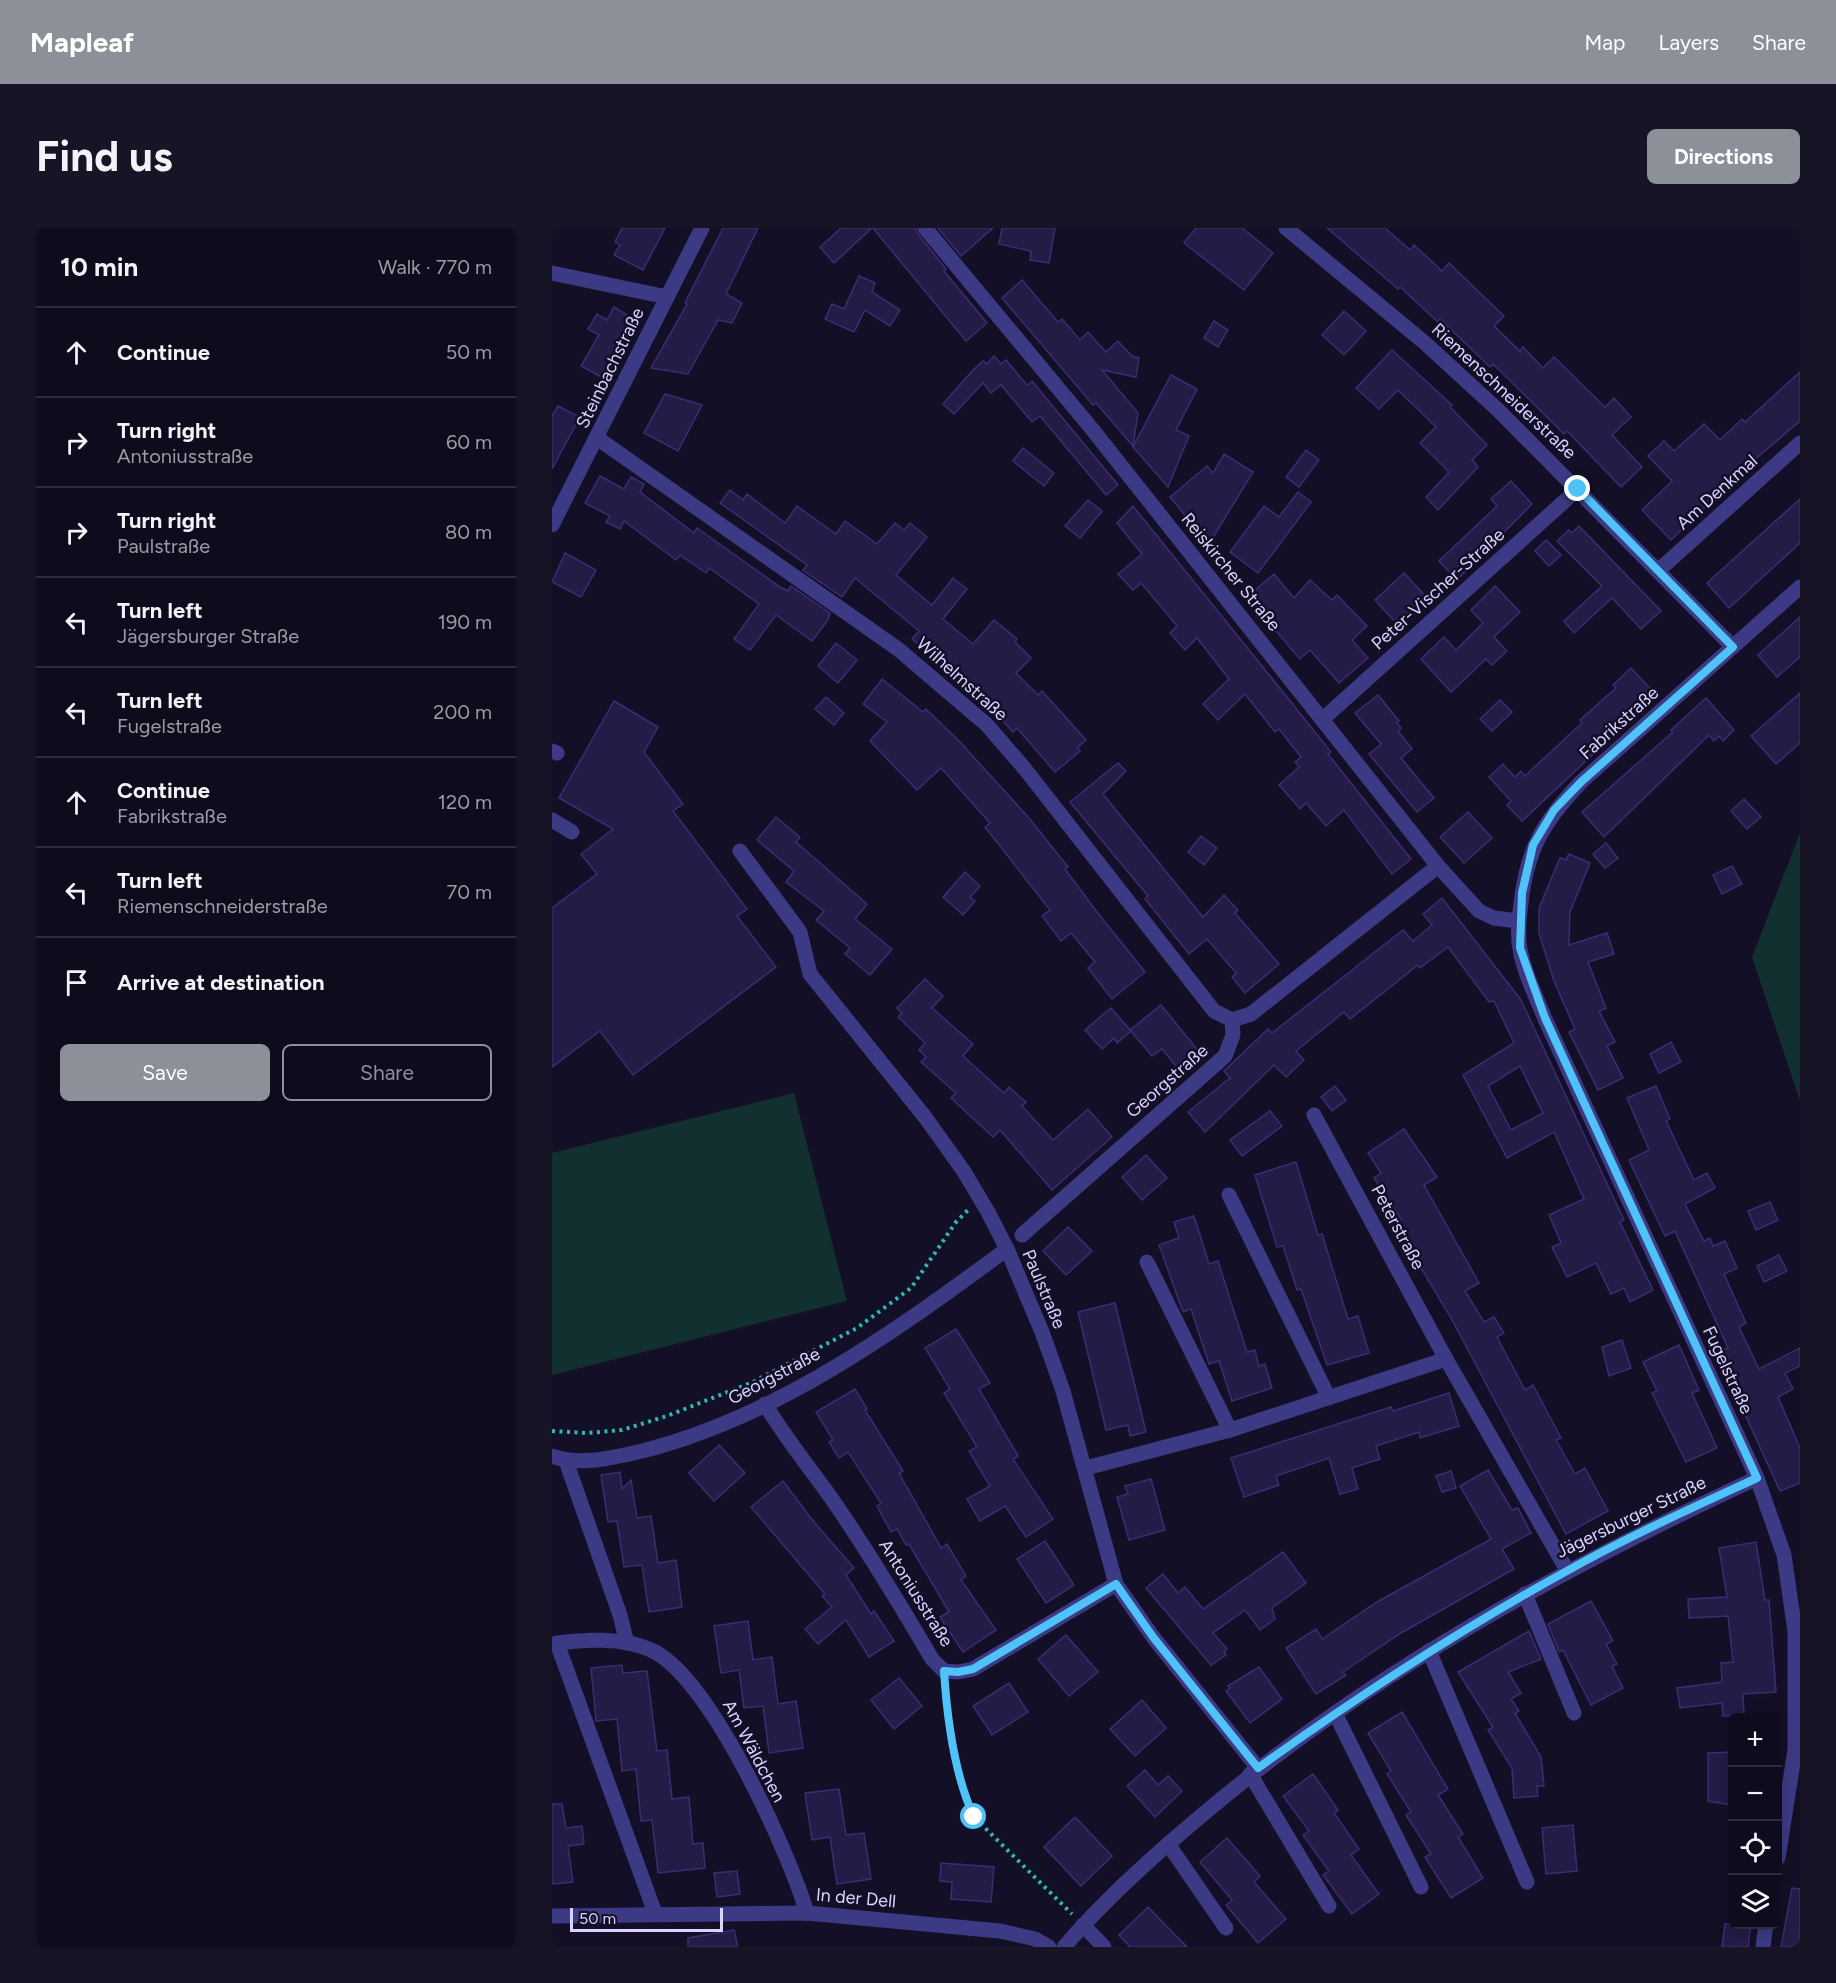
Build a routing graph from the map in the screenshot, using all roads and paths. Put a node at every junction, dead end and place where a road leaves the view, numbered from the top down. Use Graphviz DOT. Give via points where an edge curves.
graph roads {
  1 [pos="702,228"];
  2 [pos="925,228"];
  3 [pos="1286,228"];
  4 [pos="552,273"];
  5 [pos="667,297"];
  6 [pos="597,438"];
  7 [pos="1800,444"];
  8 [pos="1578,489"];
  9 [pos="552,525"];
  10 [pos="1659,570"];
  11 [pos="1800,587"];
  12 [pos="1733,647"];
  13 [pos="1323,719"];
  14 [pos="552,820"];
  15 [pos="573,832"];
  16 [pos="740,851"];
  17 [pos="1438,866"];
  18 [pos="1518,921"];
  19 [pos="1232,1020"];
  20 [pos="1314,1115"];
  21 [pos="1229,1195"];
  22 [pos="956,1222"];
  23 [pos="1022,1235"];
  24 [pos="1007,1249"];
  25 [pos="1147,1262"];
  26 [pos="1446,1359"];
  27 [pos="1329,1398"];
  28 [pos="765,1404"];
  29 [pos="1230,1430"];
  30 [pos="552,1431"];
  31 [pos="559,1459"];
  32 [pos="1086,1468"];
  33 [pos="1757,1478"];
  34 [pos="1567,1570"];
  35 [pos="1116,1584"];
  36 [pos="1525,1594"];
  37 [pos="627,1643"];
  38 [pos="555,1644"];
  39 [pos="1429,1651"];
  40 [pos="944,1671"];
  41 [pos="1335,1713"];
  42 [pos="1574,1713"];
  43 [pos="1798,1751"];
  44 [pos="1254,1771"];
  45 [pos="1782,1837"];
  46 [pos="1168,1844"];
  47 [pos="1527,1882"];
  48 [pos="1421,1887"];
  49 [pos="1329,1906"];
  50 [pos="655,1913"];
  51 [pos="807,1913"];
  52 [pos="552,1916"];
  53 [pos="1083,1925"];
  54 [pos="1226,1928"];
  55 [pos="1766,1929"];
  56 [pos="1049,1947"];
  57 [pos="1064,1947"];
  58 [pos="1104,1947"];
  59 [pos="1763,1947"];
  1 -- 5 [label="street, Steinbachstraße"];
  2 -- 13 [label="street, Reiskircher Straße" via="1092,429"];
  3 -- 8 [label="street, Riemenschneiderstraße" via="1425,343"];
  4 -- 5 [label="street"];
  5 -- 6 [label="street, Steinbachstraße"];
  6 -- 9 [label="street, Steinbachstraße"];
  6 -- 19 [label="street, Wilhelmstraße" via="898,649 987,725 1214,1011"];
  7 -- 10 [label="street, Am Denkmal"];
  8 -- 10 [label="street, Riemenschneiderstraße"];
  8 -- 13 [label="street, Peter-Vischer-Straße"];
  10 -- 12 [label="street, Riemenschneiderstraße"];
  11 -- 12 [label="street, Fabrikstraße"];
  12 -- 18 [label="street, Fabrikstraße" via="1554,810 1533,845"];
  13 -- 17 [label="street, Reiskircher Straße"];
  14 -- 15 [label="street"];
  16 -- 24 [label="street, Paulstraße" via="800,932 810,974 963,1170"];
  17 -- 18 [label="street, Reiskircher Straße" via="1479,911 1494,918"];
  17 -- 19 [label="street" via="1251,1014"];
  18 -- 33 [label="street, Fugelstraße" via="1520,948 1545,1018"];
  19 -- 23 [label="street, Georgstraße" via="1233,1035 1225,1056"];
  20 -- 26 [label="street, Peterstraße"];
  21 -- 27 [label="street"];
  22 -- 30 [label="path" via="910,1288 857,1328 764,1376 667,1416 622,1430"];
  24 -- 28 [label="street, Georgstraße" via="916,1316"];
  24 -- 32 [label="street, Paulstraße" via="1042,1332"];
  25 -- 29 [label="street"];
  26 -- 27 [label="street"];
  26 -- 34 [label="street, Peterstraße"];
  27 -- 29 [label="street"];
  28 -- 31 [label="street, Georgstraße" via="720,1426 663,1445 620,1456"];
  28 -- 40 [label="street, Antoniusstraße" via="785,1438 873,1559"];
  29 -- 32 [label="street"];
  31 -- 37 [label="street" via="620,1615"];
  32 -- 35 [label="street, Paulstraße"];
  33 -- 34 [label="street, Jägersburger Straße"];
  33 -- 43 [label="street, Fugelstraße" via="1784,1555 1789,1584 1795,1631"];
  34 -- 36 [label="street, Jägersburger Straße"];
  35 -- 40 [label="street, Antoniusstraße" via="973,1669"];
  35 -- 44 [label="street, Paulstraße"];
  36 -- 39 [label="street, Jägersburger Straße"];
  36 -- 42 [label="street"];
  37 -- 38 [label="street, Am Wäldchen"];
  37 -- 51 [label="street, Am Wäldchen" via="651,1650 672,1663 699,1693 719,1723 782,1845"];
  38 -- 50 [label="street"];
  39 -- 41 [label="street, Jägersburger Straße"];
  39 -- 47 [label="street"];
  40 -- 53 [label="path" via="955,1749 974,1817"];
  41 -- 44 [label="street, Jägersburger Straße"];
  41 -- 48 [label="street"];
  43 -- 45 [label="street, Fugelstraße"];
  44 -- 46 [label="street, Jägersburger Straße"];
  44 -- 49 [label="street"];
  46 -- 53 [label="street, Jägersburger Straße"];
  46 -- 54 [label="street"];
  50 -- 51 [label="street, In der Dell"];
  50 -- 52 [label="street, In der Dell"];
  51 -- 56 [label="street, In der Dell" via="1000,1931 1035,1939"];
  53 -- 57 [label="street, Jägersburger Straße"];
  53 -- 58 [label="street"];
  55 -- 59 [label="street"];
}
